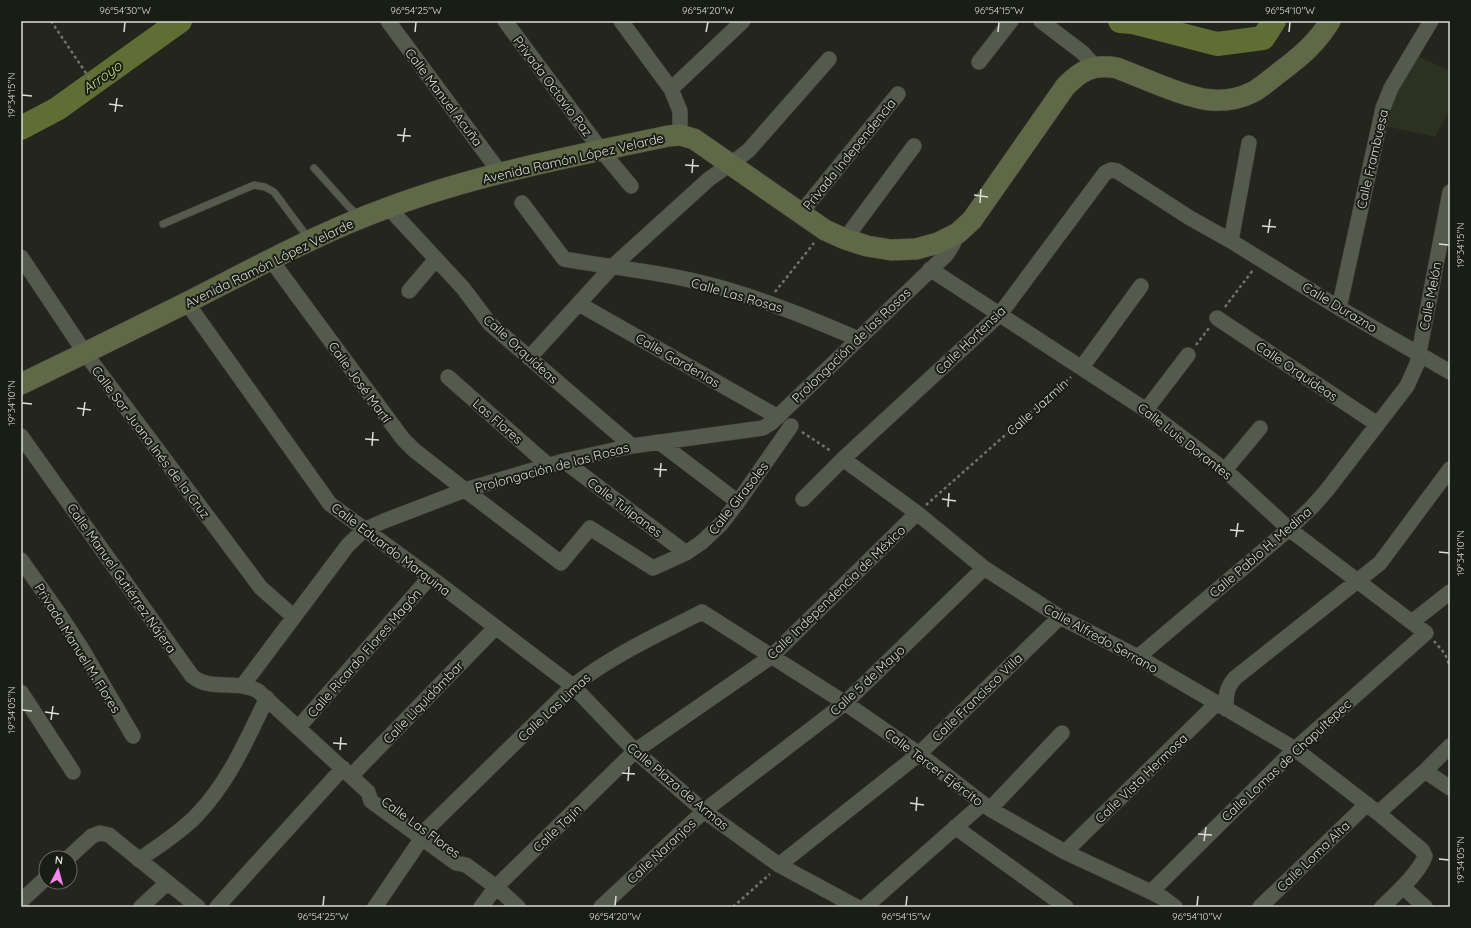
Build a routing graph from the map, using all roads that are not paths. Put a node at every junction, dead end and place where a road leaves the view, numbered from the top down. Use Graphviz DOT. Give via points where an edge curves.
graph roads {
  1 [pos="388,21"];
  2 [pos="505,21"];
  3 [pos="621,21"];
  4 [pos="743,21"];
  5 [pos="1011,21"];
  6 [pos="1041,21"];
  7 [pos="1330,21"];
  8 [pos="1431,21"];
  9 [pos="829,59"];
  10 [pos="979,62"];
  11 [pos="1095,67"];
  12 [pos="671,89"];
  13 [pos="898,94"];
  14 [pos="680,135"];
  15 [pos="1249,143"];
  16 [pos="914,146"];
  17 [pos="601,150"];
  18 [pos="729,164"];
  19 [pos="314,168"];
  20 [pos="1111,170"];
  21 [pos="501,174"];
  22 [pos="631,186"];
  23 [pos="1450,192"];
  24 [pos="522,203"];
  25 [pos="388,207"];
  26 [pos="800,214"];
  27 [pos="361,218"];
  28 [pos="163,224"];
  29 [pos="958,234"];
  30 [pos="845,239"];
  31 [pos="310,240"];
  32 [pos="1231,241"];
  33 [pos="21,257"];
  34 [pos="436,259"];
  35 [pos="271,260"];
  36 [pos="612,267"];
  37 [pos="930,269"];
  38 [pos="1141,286"];
  39 [pos="408,291"];
  40 [pos="187,303"];
  41 [pos="579,304"];
  42 [pos="1340,308"];
  43 [pos="1000,314"];
  44 [pos="1216,318"];
  45 [pos="858,339"];
  46 [pos="85,353"];
  47 [pos="1419,354"];
  48 [pos="1188,355"];
  49 [pos="529,358"];
  50 [pos="1082,367"];
  51 [pos="1450,372"];
  52 [pos="448,377"];
  53 [pos="21,384"];
  54 [pos="1146,410"];
  55 [pos="778,417"];
  56 [pos="1376,424"];
  57 [pos="791,426"];
  58 [pos="1260,428"];
  59 [pos="21,436"];
  60 [pos="659,442"];
  61 [pos="632,446"];
  62 [pos="843,459"];
  63 [pos="564,461"];
  64 [pos="549,466"];
  65 [pos="1225,470"];
  66 [pos="1447,477"];
  67 [pos="465,490"];
  68 [pos="803,499"];
  69 [pos="738,502"];
  70 [pos="917,513"];
  71 [pos="1289,529"];
  72 [pos="364,530"];
  73 [pos="686,554"];
  74 [pos="21,560"];
  75 [pos="653,568"];
  76 [pos="984,568"];
  77 [pos="430,578"];
  78 [pos="1358,581"];
  79 [pos="1450,592"];
  80 [pos="702,612"];
  81 [pos="1060,616"];
  82 [pos="294,617"];
  83 [pos="1412,622"];
  84 [pos="496,627"];
  85 [pos="1426,633"];
  86 [pos="772,656"];
  87 [pos="1138,657"];
  88 [pos="243,685"];
  89 [pos="573,686"];
  90 [pos="21,692"];
  91 [pos="267,698"];
  92 [pos="845,703"];
  93 [pos="1221,706"];
  94 [pos="298,728"];
  95 [pos="1062,732"];
  96 [pos="133,736"];
  97 [pos="1450,746"];
  98 [pos="1295,748"];
  99 [pos="635,751"];
  100 [pos="919,754"];
  101 [pos="1425,771"];
  102 [pos="73,772"];
  103 [pos="347,772"];
  104 [pos="1450,788"];
  105 [pos="986,806"];
  106 [pos="1373,808"];
  107 [pos="704,811"];
  108 [pos="955,827"];
  109 [pos="424,834"];
  110 [pos="77,850"];
  111 [pos="1065,852"];
  112 [pos="139,860"];
  113 [pos="780,865"];
  114 [pos="167,883"];
  115 [pos="38,885"];
  116 [pos="496,887"];
  117 [pos="1403,887"];
  118 [pos="1151,892"];
  119 [pos="21,901"];
  120 [pos="142,907"];
  121 [pos="198,907"];
  122 [pos="217,907"];
  123 [pos="375,907"];
  124 [pos="481,907"];
  125 [pos="518,907"];
  126 [pos="601,907"];
  127 [pos="857,907"];
  128 [pos="865,907"];
  129 [pos="1066,907"];
  130 [pos="1175,907"];
  131 [pos="1260,907"];
  132 [pos="1382,907"];
  133 [pos="1425,907"];
  1 -- 21 [label="street, Calle Manuel Acuña"];
  2 -- 17 [label="street, Privada Octavio Paz"];
  3 -- 12 [label="street"];
  4 -- 12 [label="street"];
  5 -- 10 [label="street"];
  6 -- 11 [label="street" via="1083,53"];
  7 -- 11 [label="main road, Avenida Ramón López Velarde" via="1311,47 1299,58 1253,92 1235,99 1203,100 1117,68"];
  8 -- 42 [label="street, Calle Frambuesa" via="1391,88 1383,108"];
  9 -- 18 [label="street" via="748,150"];
  11 -- 29 [label="main road, Avenida Ramón López Velarde" via="1083,71 1065,87 972,220"];
  12 -- 14 [label="street" via="680,111"];
  13 -- 26 [label="street, Privada Independencia"];
  14 -- 17 [label="main road, Avenida Ramón López Velarde"];
  14 -- 18 [label="main road, Avenida Ramón López Velarde" via="694,139"];
  15 -- 32 [label="street"];
  16 -- 30 [label="street"];
  17 -- 21 [label="main road, Avenida Ramón López Velarde"];
  17 -- 22 [label="street, Privada Octavio Paz"];
  18 -- 26 [label="main road, Avenida Ramón López Velarde"];
  18 -- 36 [label="street" via="709,178"];
  19 -- 27 [label="lane"];
  20 -- 32 [label="street, Calle Durazno" via="1117,171"];
  20 -- 43 [label="street, Calle Hortensia" via="1105,173"];
  21 -- 25 [label="main road, Avenida Ramón López Velarde" via="454,185"];
  23 -- 47 [label="street, Calle Melón"];
  24 -- 36 [label="street" via="564,259"];
  25 -- 27 [label="main road, Avenida Ramón López Velarde"];
  25 -- 34 [label="street, Calle Orquídeas"];
  26 -- 30 [label="main road, Avenida Ramón López Velarde"];
  27 -- 31 [label="main road, Avenida Ramón López Velarde"];
  28 -- 31 [label="lane" via="254,185 274,192"];
  29 -- 30 [label="main road, Avenida Ramón López Velarde" via="916,249 897,250 867,246"];
  29 -- 37 [label="street, Prolongación de las Rosas" via="946,255"];
  31 -- 35 [label="main road, Avenida Ramón López Velarde"];
  32 -- 42 [label="street, Calle Durazno"];
  33 -- 46 [label="street, Calle Sor Juana Inés de la Cruz"];
  34 -- 39 [label="street"];
  34 -- 49 [label="street, Calle Orquídeas" via="463,288 490,324"];
  35 -- 40 [label="main road, Avenida Ramón López Velarde"];
  35 -- 67 [label="street, Calle José Martí" via="403,439"];
  36 -- 41 [label="street"];
  36 -- 45 [label="street, Calle Las Rosas" via="716,286 798,313"];
  37 -- 43 [label="street, Calle Luis Dorantes"];
  37 -- 45 [label="street, Prolongación de las Rosas"];
  38 -- 50 [label="street"];
  40 -- 46 [label="main road, Avenida Ramón López Velarde"];
  40 -- 72 [label="street, Calle Eduardo Marquina" via="330,504"];
  41 -- 49 [label="street"];
  41 -- 55 [label="street, Calle Gardenias"];
  42 -- 47 [label="street, Calle Durazno"];
  43 -- 50 [label="street, Calle Luis Dorantes"];
  43 -- 62 [label="street, Calle Hortensia"];
  44 -- 56 [label="street, Calle Orquídeas"];
  45 -- 55 [label="street, Prolongación de las Rosas"];
  46 -- 53 [label="main road, Avenida Ramón López Velarde"];
  46 -- 82 [label="street, Calle Sor Juana Inés de la Cruz" via="261,588"];
  47 -- 51 [label="street, Calle Durazno"];
  47 -- 56 [label="street, Calle Pablo H. Medina" via="1407,386"];
  48 -- 54 [label="street"];
  49 -- 61 [label="street, Calle Orquídeas"];
  50 -- 54 [label="street, Calle Luis Dorantes"];
  52 -- 64 [label="street, Las Flores"];
  54 -- 65 [label="street, Calle Luis Dorantes"];
  55 -- 60 [label="street, Prolongación de las Rosas" via="762,428 754,430"];
  56 -- 71 [label="street, Calle Pablo H. Medina" via="1313,506"];
  57 -- 69 [label="street, Calle Girasoles"];
  58 -- 65 [label="street"];
  59 -- 88 [label="street, Calle Manuel Gutiérrez Nájera" via="192,676 198,682 207,684"];
  60 -- 61 [label="street, Prolongación de las Rosas"];
  60 -- 69 [label="street"];
  61 -- 63 [label="street, Prolongación de las Rosas"];
  62 -- 68 [label="street, Calle Hortensia"];
  62 -- 70 [label="street, Calle Alfredo Serrano"];
  63 -- 64 [label="street, Prolongación de las Rosas"];
  63 -- 73 [label="street, Calle Tulipanes"];
  64 -- 67 [label="street, Prolongación de las Rosas"];
  65 -- 71 [label="street, Calle Luis Dorantes"];
  66 -- 78 [label="street" via="1380,563"];
  67 -- 72 [label="street, Prolongación de las Rosas"];
  67 -- 75 [label="street, Calle José Martí" via="561,563 590,528"];
  69 -- 73 [label="street, Calle Girasoles" via="721,524"];
  70 -- 76 [label="street, Calle Alfredo Serrano"];
  70 -- 86 [label="street, Calle Independencia de México"];
  71 -- 78 [label="street, Calle Luis Dorantes"];
  71 -- 87 [label="street, Calle Pablo H. Medina"];
  72 -- 77 [label="street, Calle Eduardo Marquina"];
  72 -- 82 [label="street, Prolongación de las Rosas" via="348,545"];
  73 -- 75 [label="street, Calle Girasoles"];
  74 -- 96 [label="street, Privada Manuel M. Flores" via="79,644"];
  76 -- 81 [label="street, Calle Alfredo Serrano"];
  76 -- 92 [label="street, Calle 5 de Mayo"];
  77 -- 84 [label="street, Calle Eduardo Marquina"];
  77 -- 94 [label="street, Calle Ricardo Flores Magón"];
  78 -- 83 [label="street, Calle Luis Dorantes"];
  78 -- 93 [label="street" via="1235,678 1229,685"];
  79 -- 83 [label="street"];
  80 -- 86 [label="street, Calle Tercer Ejército"];
  80 -- 89 [label="street, Calle Las Limas" via="619,654"];
  81 -- 87 [label="street, Calle Alfredo Serrano"];
  81 -- 100 [label="street, Calle Francisco Villa"];
  82 -- 88 [label="street, Prolongación de las Rosas"];
  83 -- 85 [label="street, Calle Luis Dorantes"];
  84 -- 89 [label="street, Calle Eduardo Marquina"];
  84 -- 103 [label="street, Calle Liquidámbar"];
  85 -- 98 [label="street, Calle Lomas de Chapultepec"];
  86 -- 92 [label="street, Calle Tercer Ejército"];
  86 -- 99 [label="street, Calle Independencia de México"];
  87 -- 93 [label="street, Calle Alfredo Serrano"];
  88 -- 91 [label="street, Calle Las Flores" via="252,687"];
  89 -- 99 [label="street, Calle Plaza de Armas"];
  89 -- 109 [label="street, Calle Las Limas"];
  90 -- 102 [label="street"];
  91 -- 94 [label="street, Calle Las Flores"];
  91 -- 112 [label="street" via="235,763 216,793 196,816"];
  92 -- 100 [label="street, Calle Tercer Ejército"];
  92 -- 107 [label="street, Calle 5 de Mayo"];
  93 -- 98 [label="street, Calle Alfredo Serrano"];
  93 -- 111 [label="street, Calle Vista Hermosa"];
  94 -- 103 [label="street, Calle Las Flores"];
  95 -- 105 [label="street"];
  97 -- 101 [label="street, Calle Loma Alta"];
  98 -- 106 [label="street, Calle Alfredo Serrano"];
  98 -- 118 [label="street, Calle Lomas de Chapultepec"];
  99 -- 107 [label="street, Calle Plaza de Armas"];
  99 -- 116 [label="street, Calle Tajín"];
  100 -- 105 [label="street, Calle Tercer Ejército"];
  100 -- 113 [label="street, Calle Francisco Villa"];
  101 -- 104 [label="street"];
  101 -- 106 [label="street, Calle Loma Alta"];
  103 -- 109 [label="street, Calle Las Flores" via="368,792 371,801"];
  103 -- 122 [label="street, Calle Liquidámbar"];
  105 -- 108 [label="street"];
  105 -- 111 [label="street, Calle Tercer Ejército"];
  106 -- 117 [label="street, Calle Alfredo Serrano" via="1422,850 1425,856 1423,863"];
  106 -- 131 [label="street, Calle Loma Alta"];
  107 -- 113 [label="street, Calle Plaza de Armas"];
  107 -- 126 [label="street, Calle Naranjos"];
  108 -- 128 [label="street"];
  108 -- 129 [label="street"];
  109 -- 116 [label="street, Calle Las Flores" via="456,863 466,865"];
  109 -- 123 [label="street, Calle Las Limas"];
  110 -- 112 [label="street" via="92,836 100,833 109,835"];
  111 -- 118 [label="street, Calle Tercer Ejército"];
  112 -- 114 [label="street"];
  113 -- 127 [label="street, Calle Plaza de Armas"];
  114 -- 120 [label="street"];
  114 -- 121 [label="street"];
  115 -- 119 [label="street"];
  116 -- 124 [label="street, Calle Tajín"];
  116 -- 125 [label="street, Calle Las Flores"];
  117 -- 132 [label="street"];
  117 -- 133 [label="street"];
  118 -- 130 [label="street, Calle Tercer Ejército"];
}
